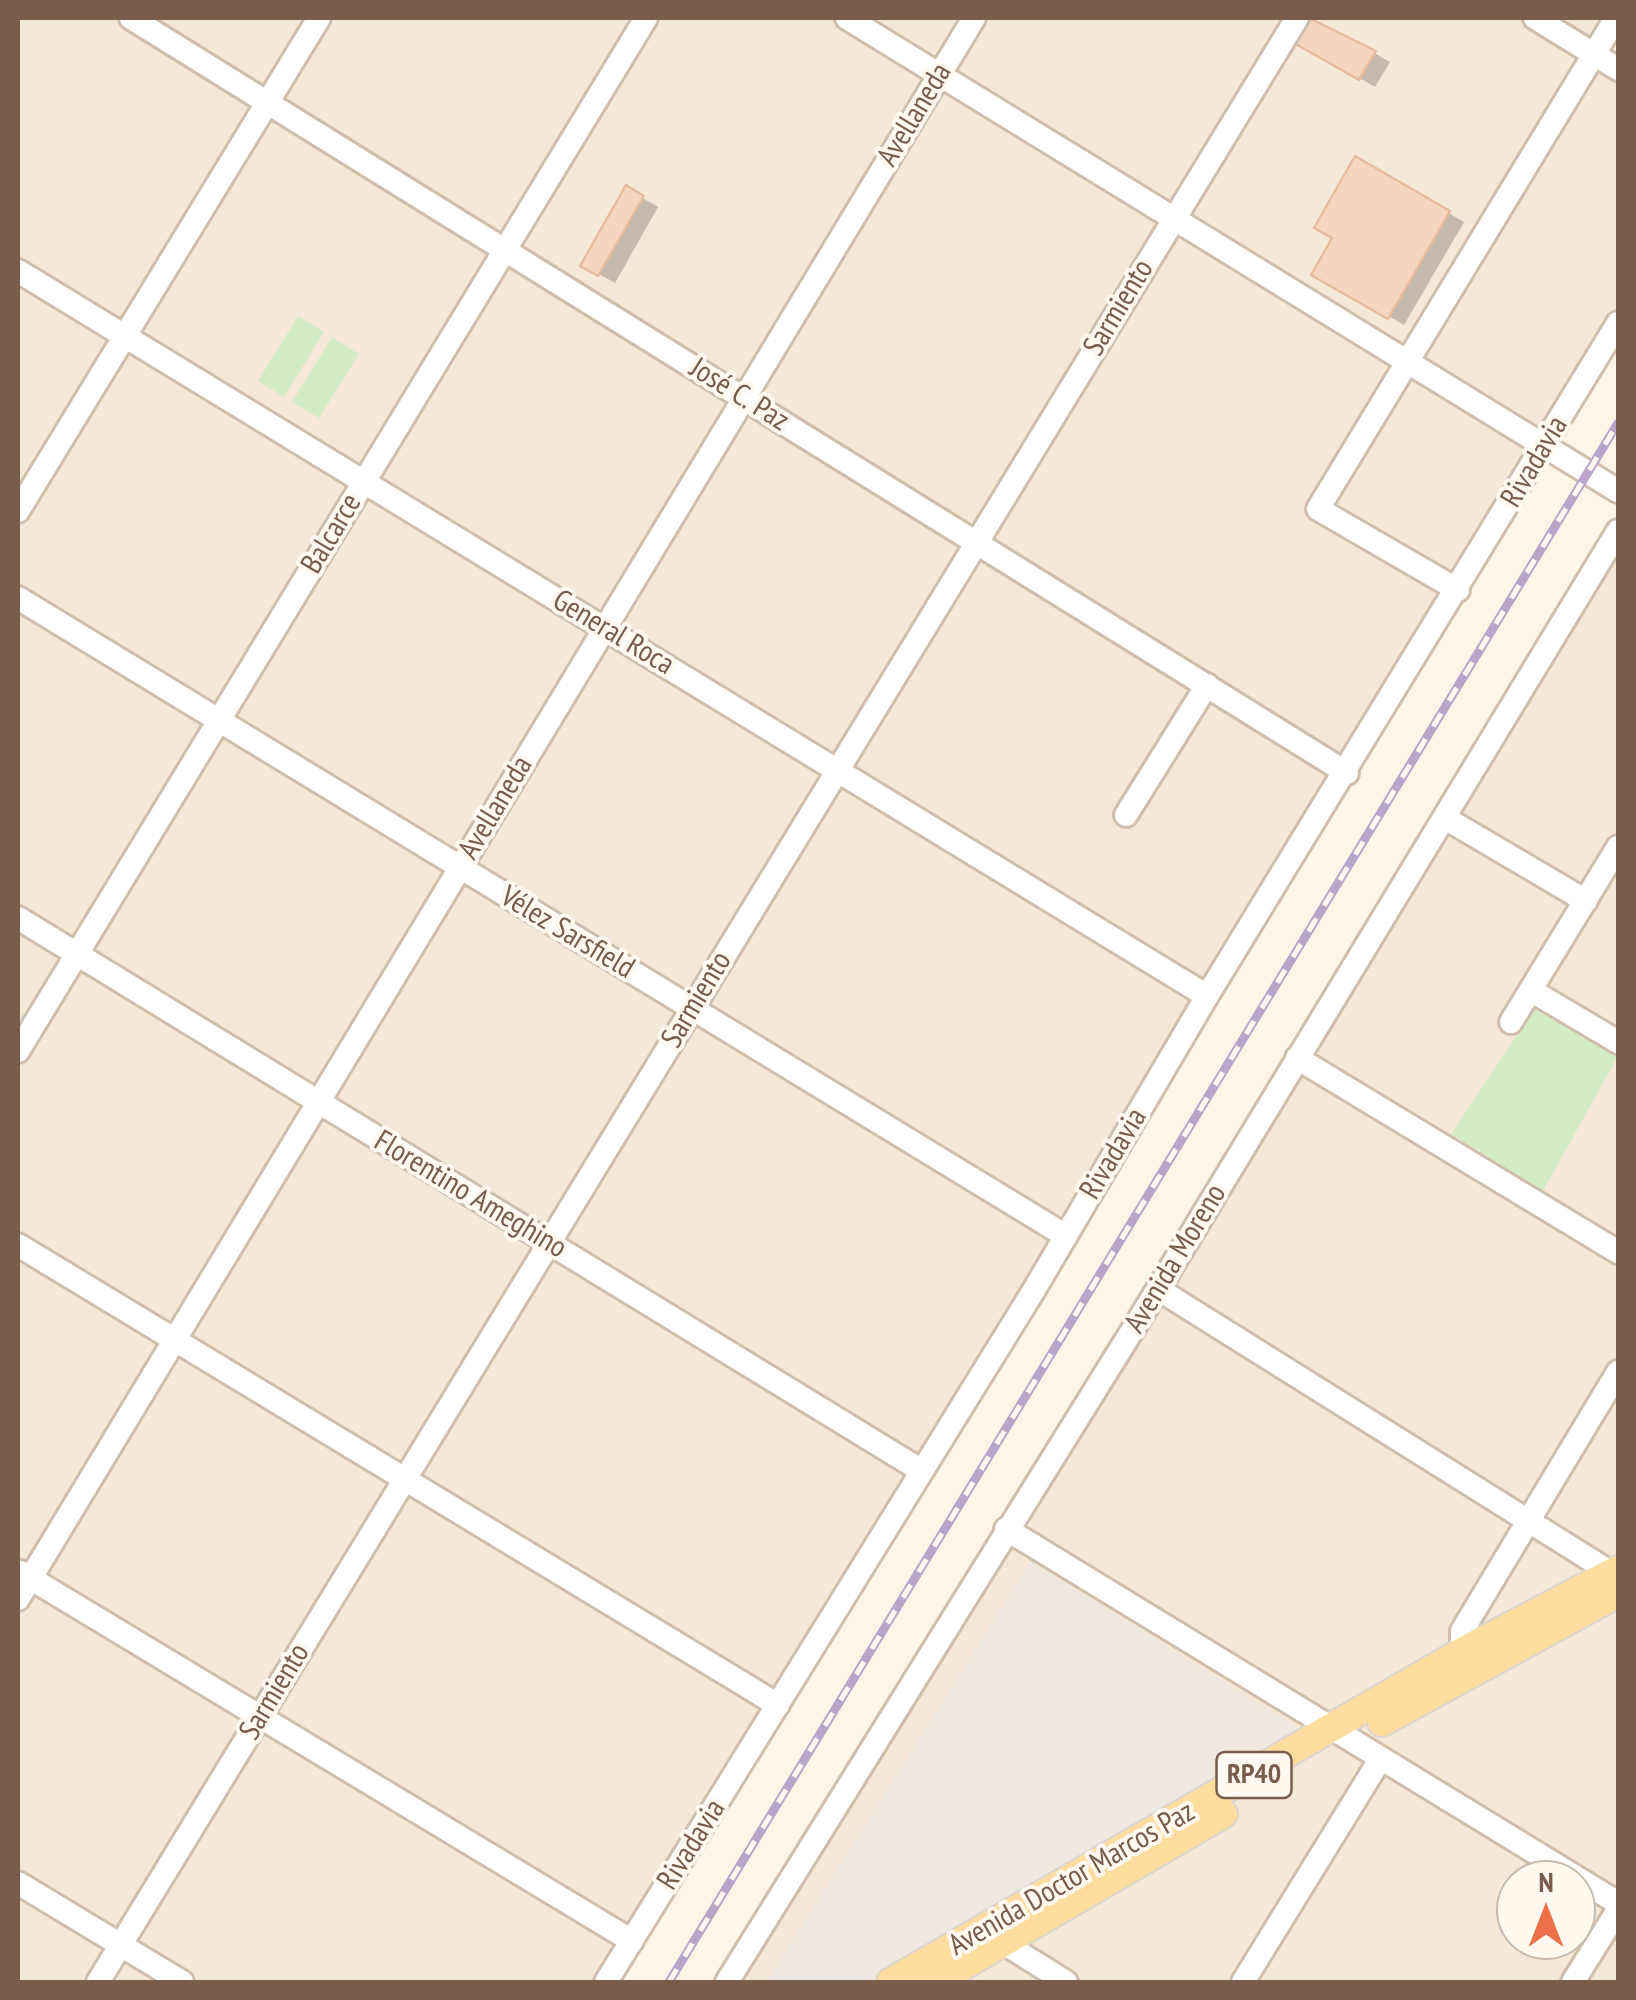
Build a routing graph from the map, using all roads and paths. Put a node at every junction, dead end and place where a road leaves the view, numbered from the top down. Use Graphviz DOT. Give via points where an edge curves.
graph roads {
  1 [pos="131,18"];
  2 [pos="318,18"];
  3 [pos="646,18"];
  4 [pos="848,18"];
  5 [pos="974,18"];
  6 [pos="1296,18"];
  7 [pos="1535,18"];
  8 [pos="1616,18"];
  9 [pos="1594,54"];
  10 [pos="1618,69"];
  11 [pos="940,74"];
  12 [pos="267,102"];
  13 [pos="1174,218"];
  14 [pos="505,250"];
  15 [pos="18,271"];
  16 [pos="1618,323"];
  17 [pos="124,336"];
  18 [pos="1406,359"];
  19 [pos="744,398"];
  20 [pos="1546,444"];
  21 [pos="364,482"];
  22 [pos="1618,491"];
  23 [pos="18,512"];
  24 [pos="1618,531"];
  25 [pos="976,542"];
  26 [pos="1458,590"];
  27 [pos="18,598"];
  28 [pos="604,628"];
  29 [pos="1206,685"];
  30 [pos="219,720"];
  31 [pos="838,770"];
  32 [pos="1347,773"];
  33 [pos="1126,815"];
  34 [pos="1445,818"];
  35 [pos="1618,846"];
  36 [pos="460,867"];
  37 [pos="1586,901"];
  38 [pos="18,918"];
  39 [pos="76,954"];
  40 [pos="1532,991"];
  41 [pos="1208,996"];
  42 [pos="692,1008"];
  43 [pos="1511,1022"];
  44 [pos="1618,1042"];
  45 [pos="18,1051"];
  46 [pos="1297,1058"];
  47 [pos="318,1102"];
  48 [pos="1066,1236"];
  49 [pos="549,1243"];
  50 [pos="18,1245"];
  51 [pos="1618,1252"];
  52 [pos="1158,1289"];
  53 [pos="174,1340"];
  54 [pos="1618,1372"];
  55 [pos="922,1471"];
  56 [pos="405,1479"];
  57 [pos="1528,1518"];
  58 [pos="1006,1529"];
  59 [pos="24,1574"];
  60 [pos="1617,1578"];
  61 [pos="18,1598"];
  62 [pos="1462,1652"];
  63 [pos="778,1705"];
  64 [pos="260,1716"];
  65 [pos="1341,1736"];
  66 [pos="1381,1758"];
  67 [pos="18,1883"];
  68 [pos="1618,1907"];
  69 [pos="632,1941"];
  70 [pos="1002,1942"];
  71 [pos="121,1946"];
  72 [pos="1042,1967"];
  73 [pos="98,1982"];
  74 [pos="182,1982"];
  75 [pos="606,1982"];
  76 [pos="727,1982"];
  77 [pos="891,1982"];
  78 [pos="936,1982"];
  79 [pos="1019,1982"];
  80 [pos="1066,1982"];
  81 [pos="1243,1982"];
  82 [pos="1574,1982"];
  1 -- 12 [label="street, José C. Paz"];
  2 -- 12 [label="street"];
  3 -- 14 [label="street, Balcarce"];
  4 -- 11 [label="street"];
  5 -- 11 [label="street, Avellaneda"];
  6 -- 13 [label="street, Sarmiento"];
  7 -- 9 [label="street"];
  8 -- 9 [label="street"];
  9 -- 10 [label="street"];
  9 -- 18 [label="street"];
  11 -- 13 [label="street"];
  11 -- 19 [label="street, Avellaneda"];
  12 -- 14 [label="street, José C. Paz"];
  12 -- 17 [label="street"];
  13 -- 18 [label="street"];
  13 -- 25 [label="street, Sarmiento"];
  14 -- 19 [label="street, José C. Paz"];
  14 -- 21 [label="street, Balcarce"];
  15 -- 17 [label="street, General Roca"];
  16 -- 20 [label="street, Rivadavia"];
  17 -- 21 [label="street, General Roca"];
  17 -- 23 [label="street"];
  18 -- 20 [label="street"];
  18 -- 26 [label="street" via="1318,509"];
  19 -- 25 [label="street, José C. Paz"];
  19 -- 28 [label="street, Avellaneda"];
  20 -- 22 [label="street"];
  20 -- 26 [label="street, Rivadavia"];
  21 -- 28 [label="street, General Roca"];
  21 -- 30 [label="street, Balcarce"];
  24 -- 34 [label="street, Avenida Moreno"];
  25 -- 29 [label="street, José C. Paz"];
  25 -- 31 [label="street, Sarmiento"];
  26 -- 32 [label="street, Rivadavia"];
  27 -- 30 [label="street, Vélez Sarsfield"];
  28 -- 31 [label="street, General Roca"];
  28 -- 36 [label="street, Avellaneda"];
  29 -- 32 [label="street, José C. Paz"];
  29 -- 33 [label="street"];
  30 -- 36 [label="street, Vélez Sarsfield"];
  30 -- 39 [label="street, Balcarce"];
  31 -- 41 [label="street, General Roca"];
  31 -- 42 [label="street, Sarmiento"];
  32 -- 41 [label="street, Rivadavia"];
  34 -- 37 [label="street"];
  34 -- 46 [label="street, Avenida Moreno"];
  35 -- 37 [label="street"];
  36 -- 42 [label="street, Vélez Sarsfield"];
  36 -- 47 [label="street, Avellaneda"];
  37 -- 40 [label="street"];
  38 -- 39 [label="street, Florentino Ameghino"];
  39 -- 45 [label="street, Balcarce"];
  39 -- 47 [label="street, Florentino Ameghino"];
  40 -- 43 [label="street"];
  40 -- 44 [label="street"];
  41 -- 48 [label="street, Rivadavia"];
  42 -- 48 [label="street, Vélez Sarsfield"];
  42 -- 49 [label="street, Sarmiento"];
  46 -- 51 [label="street"];
  46 -- 52 [label="street, Avenida Moreno"];
  47 -- 49 [label="street, Florentino Ameghino"];
  47 -- 53 [label="street, Avellaneda"];
  48 -- 55 [label="street, Rivadavia"];
  49 -- 55 [label="street, Florentino Ameghino"];
  49 -- 56 [label="street, Sarmiento"];
  50 -- 53 [label="street"];
  52 -- 57 [label="street"];
  52 -- 58 [label="street, Avenida Moreno"];
  53 -- 56 [label="street"];
  53 -- 59 [label="street, Avellaneda"];
  54 -- 57 [label="street"];
  55 -- 63 [label="street, Rivadavia"];
  56 -- 63 [label="street"];
  56 -- 64 [label="street, Sarmiento"];
  57 -- 60 [label="street"];
  57 -- 62 [label="street" via="1462,1631"];
  58 -- 65 [label="street"];
  58 -- 76 [label="street, Avenida Moreno"];
  59 -- 61 [label="street, Avellaneda"];
  59 -- 64 [label="street"];
  60 -- 62 [label="main road, Avenida Doctor Marcos Paz / RP40"];
  60 -- 65 [label="main road, Avenida Doctor Marcos Paz / RP40"];
  62 -- 65 [label="main road, Avenida Doctor Marcos Paz / RP40"];
  63 -- 69 [label="street, Rivadavia"];
  64 -- 69 [label="street"];
  64 -- 71 [label="street, Sarmiento"];
  65 -- 66 [label="street"];
  65 -- 70 [label="main road, Avenida Doctor Marcos Paz / RP40"];
  65 -- 77 [label="main road, Avenida Doctor Marcos Paz / RP40"];
  66 -- 68 [label="street"];
  66 -- 81 [label="street"];
  67 -- 71 [label="street"];
  68 -- 82 [label="street"];
  69 -- 75 [label="street, Rivadavia"];
  70 -- 72 [label="street"];
  70 -- 78 [label="main road, Avenida Doctor Marcos Paz / RP40"];
  71 -- 73 [label="street, Sarmiento"];
  71 -- 74 [label="street"];
  72 -- 79 [label="street"];
  72 -- 80 [label="street"];
}
